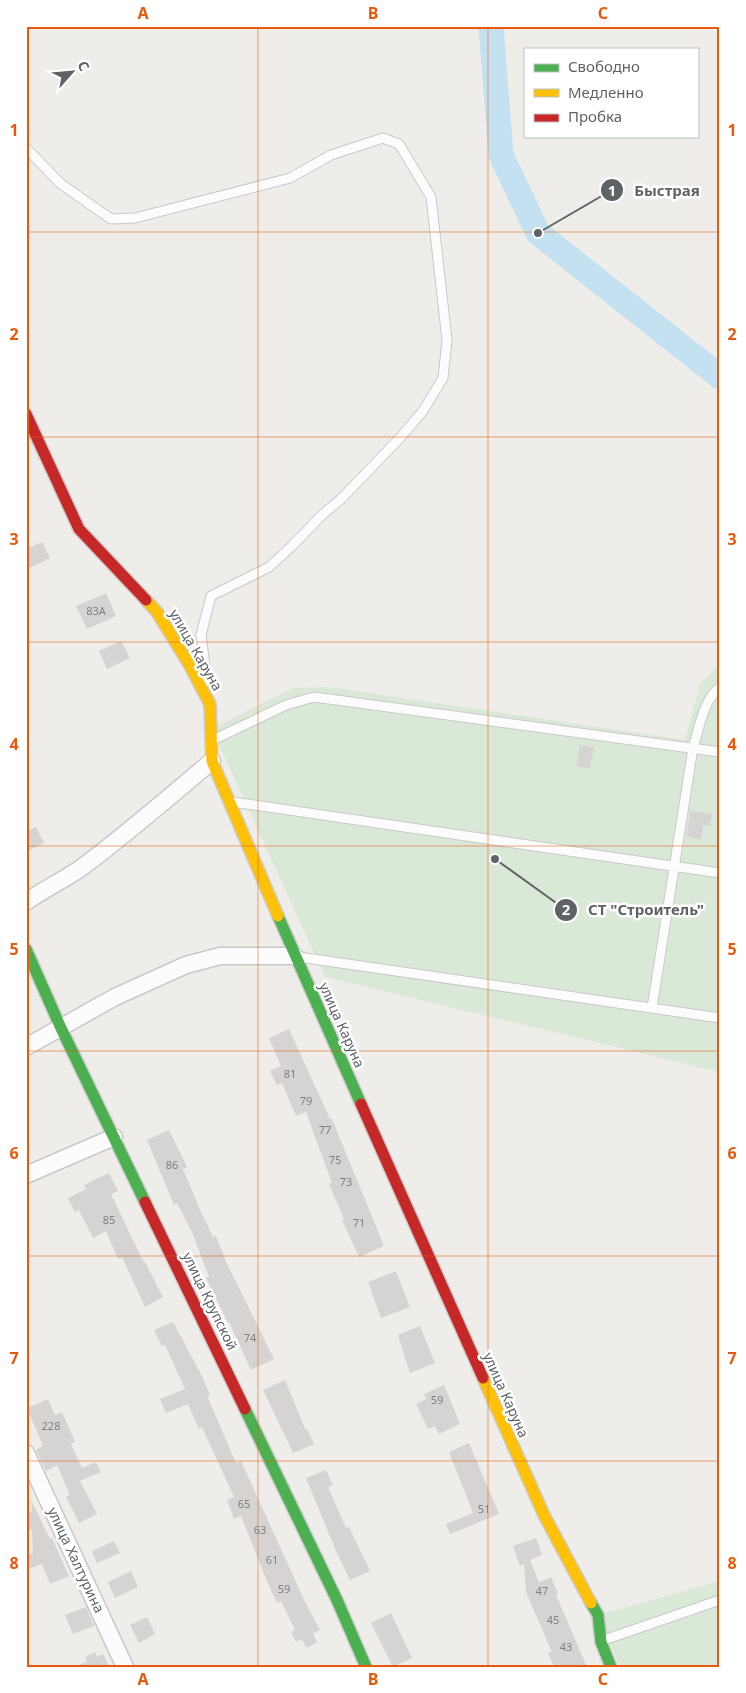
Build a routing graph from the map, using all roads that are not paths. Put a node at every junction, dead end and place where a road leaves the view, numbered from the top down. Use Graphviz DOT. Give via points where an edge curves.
graph roads {
  1 [pos="26,148"];
  2 [pos="26,414"];
  3 [pos="720,687"];
  4 [pos="210,704"];
  5 [pos="212,740"];
  6 [pos="693,748"];
  7 [pos="720,752"];
  8 [pos="212,761"];
  9 [pos="230,802"];
  10 [pos="675,866"];
  11 [pos="720,873"];
  12 [pos="26,902"];
  13 [pos="26,949"];
  14 [pos="295,956"];
  15 [pos="652,1008"];
  16 [pos="720,1018"];
  17 [pos="60,1026"];
  18 [pos="26,1047"];
  19 [pos="114,1137"];
  20 [pos="26,1175"];
  21 [pos="26,1453"];
  22 [pos="720,1600"];
  23 [pos="601,1642"];
  24 [pos="125,1667"];
  25 [pos="366,1667"];
  26 [pos="611,1667"];
  1 -- 4 [label="lane" via="61,184 111,219 135,218 290,178 331,155 383,138 399,144 431,197 447,340 442,378 424,411 399,439 292,546 269,567 211,596 201,635"];
  2 -- 4 [label="street, улица Каруна" via="80,530 157,612 190,664"];
  3 -- 6 [label="lane" via="702,714"];
  4 -- 5 [label="street, улица Каруна"];
  5 -- 6 [label="lane" via="286,705 314,697"];
  5 -- 8 [label="street, улица Каруна"];
  6 -- 7 [label="lane"];
  6 -- 10 [label="lane"];
  8 -- 9 [label="street, улица Каруна"];
  8 -- 12 [label="street" via="102,852"];
  9 -- 10 [label="lane"];
  9 -- 14 [label="street, улица Каруна"];
  10 -- 11 [label="lane"];
  10 -- 15 [label="lane"];
  13 -- 17 [label="street, улица Крупской"];
  14 -- 15 [label="lane"];
  14 -- 17 [label="street" via="220,956 186,965"];
  14 -- 23 [label="street, улица Каруна" via="544,1516 598,1615"];
  15 -- 16 [label="lane"];
  17 -- 18 [label="street"];
  17 -- 19 [label="street, улица Крупской"];
  19 -- 20 [label="street"];
  19 -- 25 [label="street, улица Крупской" via="337,1600"];
  21 -- 24 [label="street, улица Халтурина"];
  22 -- 23 [label="lane"];
  23 -- 26 [label="street, улица Каруна"];
}
